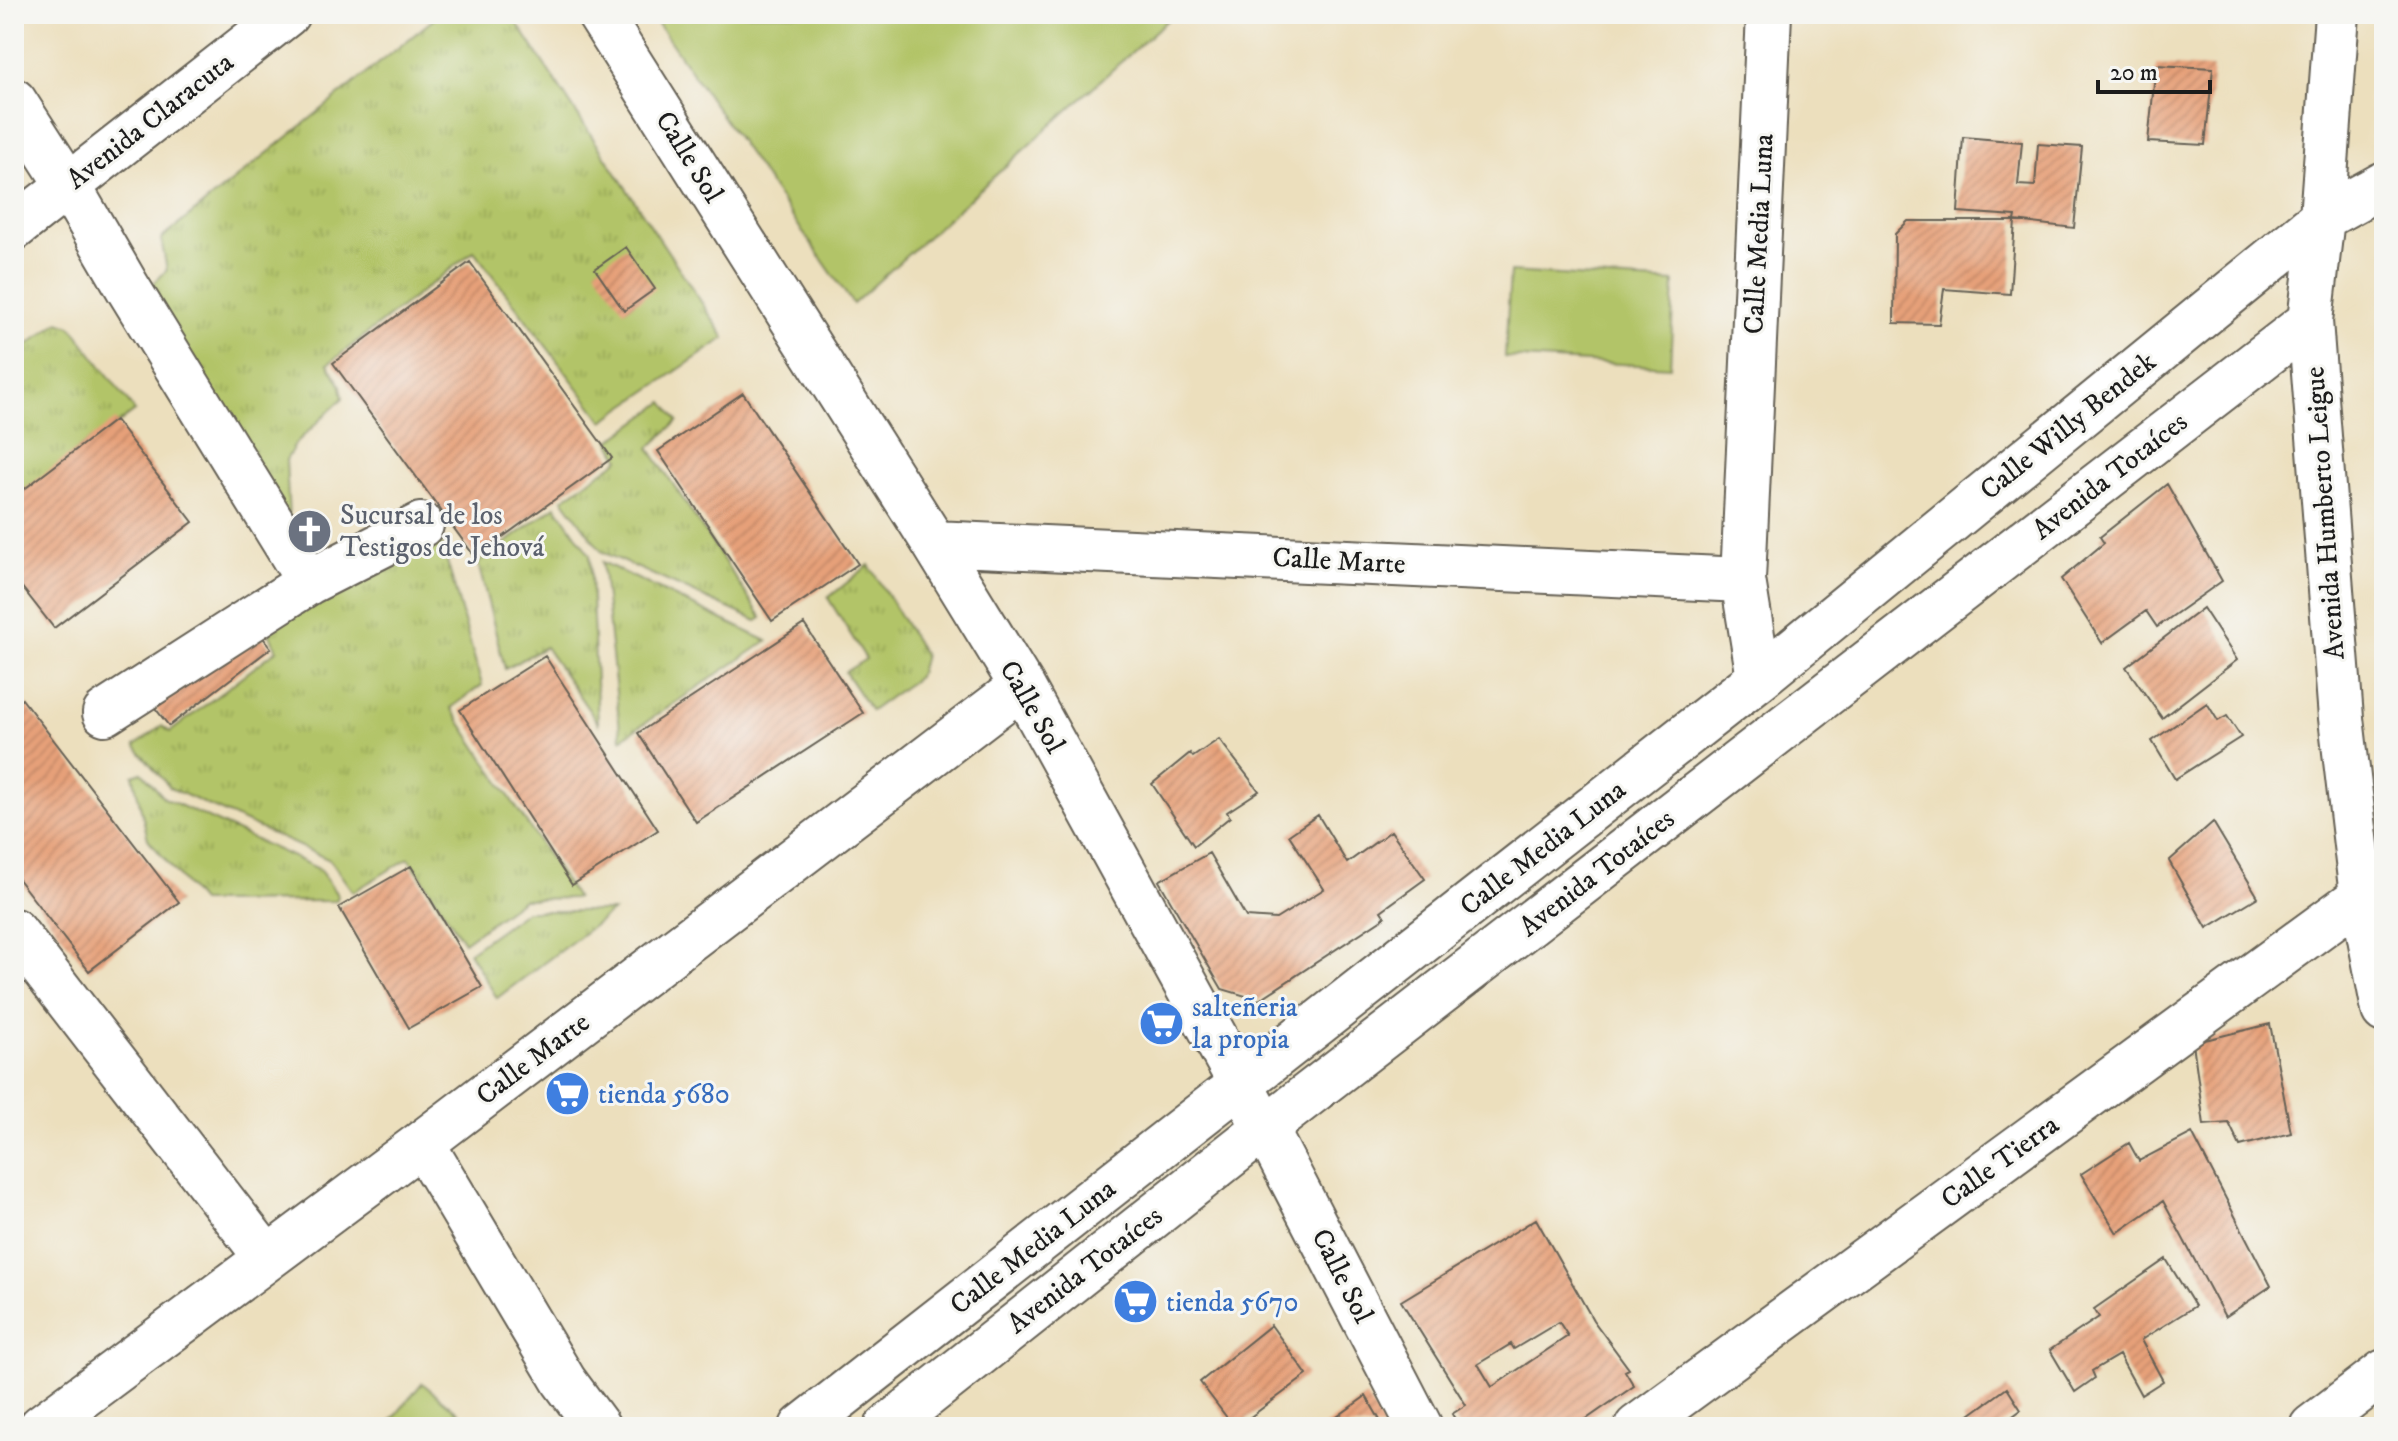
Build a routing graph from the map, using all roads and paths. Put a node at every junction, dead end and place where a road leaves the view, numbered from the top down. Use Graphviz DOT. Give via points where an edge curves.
graph roads {
  1 [pos="287,14"];
  2 [pos="599,14"];
  3 [pos="1769,14"];
  4 [pos="2337,14"];
  5 [pos="14,101"];
  6 [pos="2384,184"];
  7 [pos="68,185"];
  8 [pos="2322,218"];
  9 [pos="14,228"];
  10 [pos="2310,321"];
  11 [pos="421,525"];
  12 [pos="934,543"];
  13 [pos="1743,580"];
  14 [pos="309,582"];
  15 [pos="1759,678"];
  16 [pos="1022,686"];
  17 [pos="105,713"];
  18 [pos="2362,896"];
  19 [pos="14,931"];
  20 [pos="2384,1010"];
  21 [pos="1241,1085"];
  22 [pos="1265,1128"];
  23 [pos="422,1143"];
  24 [pos="267,1258"];
  25 [pos="2384,1372"];
  26 [pos="41,1427"];
  27 [pos="598,1427"];
  28 [pos="802,1427"];
  29 [pos="887,1427"];
  30 [pos="1420,1427"];
  31 [pos="1637,1427"];
  32 [pos="2312,1427"];
  1 -- 7 [label="street, Avenida Claracuta"];
  2 -- 12 [label="street, Calle Sol"];
  3 -- 13 [label="street, Calle Media Luna"];
  4 -- 8 [label="street, Avenida Humberto Leigue"];
  5 -- 7 [label="street"];
  6 -- 8 [label="street, Calle Willy Bendek"];
  7 -- 9 [label="street, Avenida Claracuta"];
  7 -- 14 [label="street"];
  8 -- 10 [label="street, Avenida Humberto Leigue"];
  8 -- 15 [label="street, Calle Willy Bendek"];
  10 -- 18 [label="street, Avenida Humberto Leigue" via="2341,718"];
  10 -- 22 [label="street, Avenida Totaíces"];
  11 -- 14 [label="street"];
  12 -- 13 [label="street, Calle Marte"];
  12 -- 16 [label="street, Calle Sol"];
  13 -- 15 [label="street, Calle Media Luna"];
  14 -- 17 [label="street"];
  15 -- 21 [label="street, Calle Media Luna"];
  16 -- 21 [label="street, Calle Sol"];
  16 -- 23 [label="street, Calle Marte"];
  18 -- 20 [label="street, Avenida Humberto Leigue"];
  18 -- 31 [label="street, Calle Tierra"];
  19 -- 24 [label="street"];
  21 -- 22 [label="street, Calle Sol"];
  21 -- 28 [label="street, Calle Media Luna"];
  22 -- 29 [label="street, Avenida Totaíces"];
  22 -- 30 [label="street, Calle Sol"];
  23 -- 24 [label="street, Calle Marte"];
  23 -- 27 [label="street" via="564,1381"];
  24 -- 26 [label="street, Calle Marte"];
  25 -- 32 [label="street"];
}
